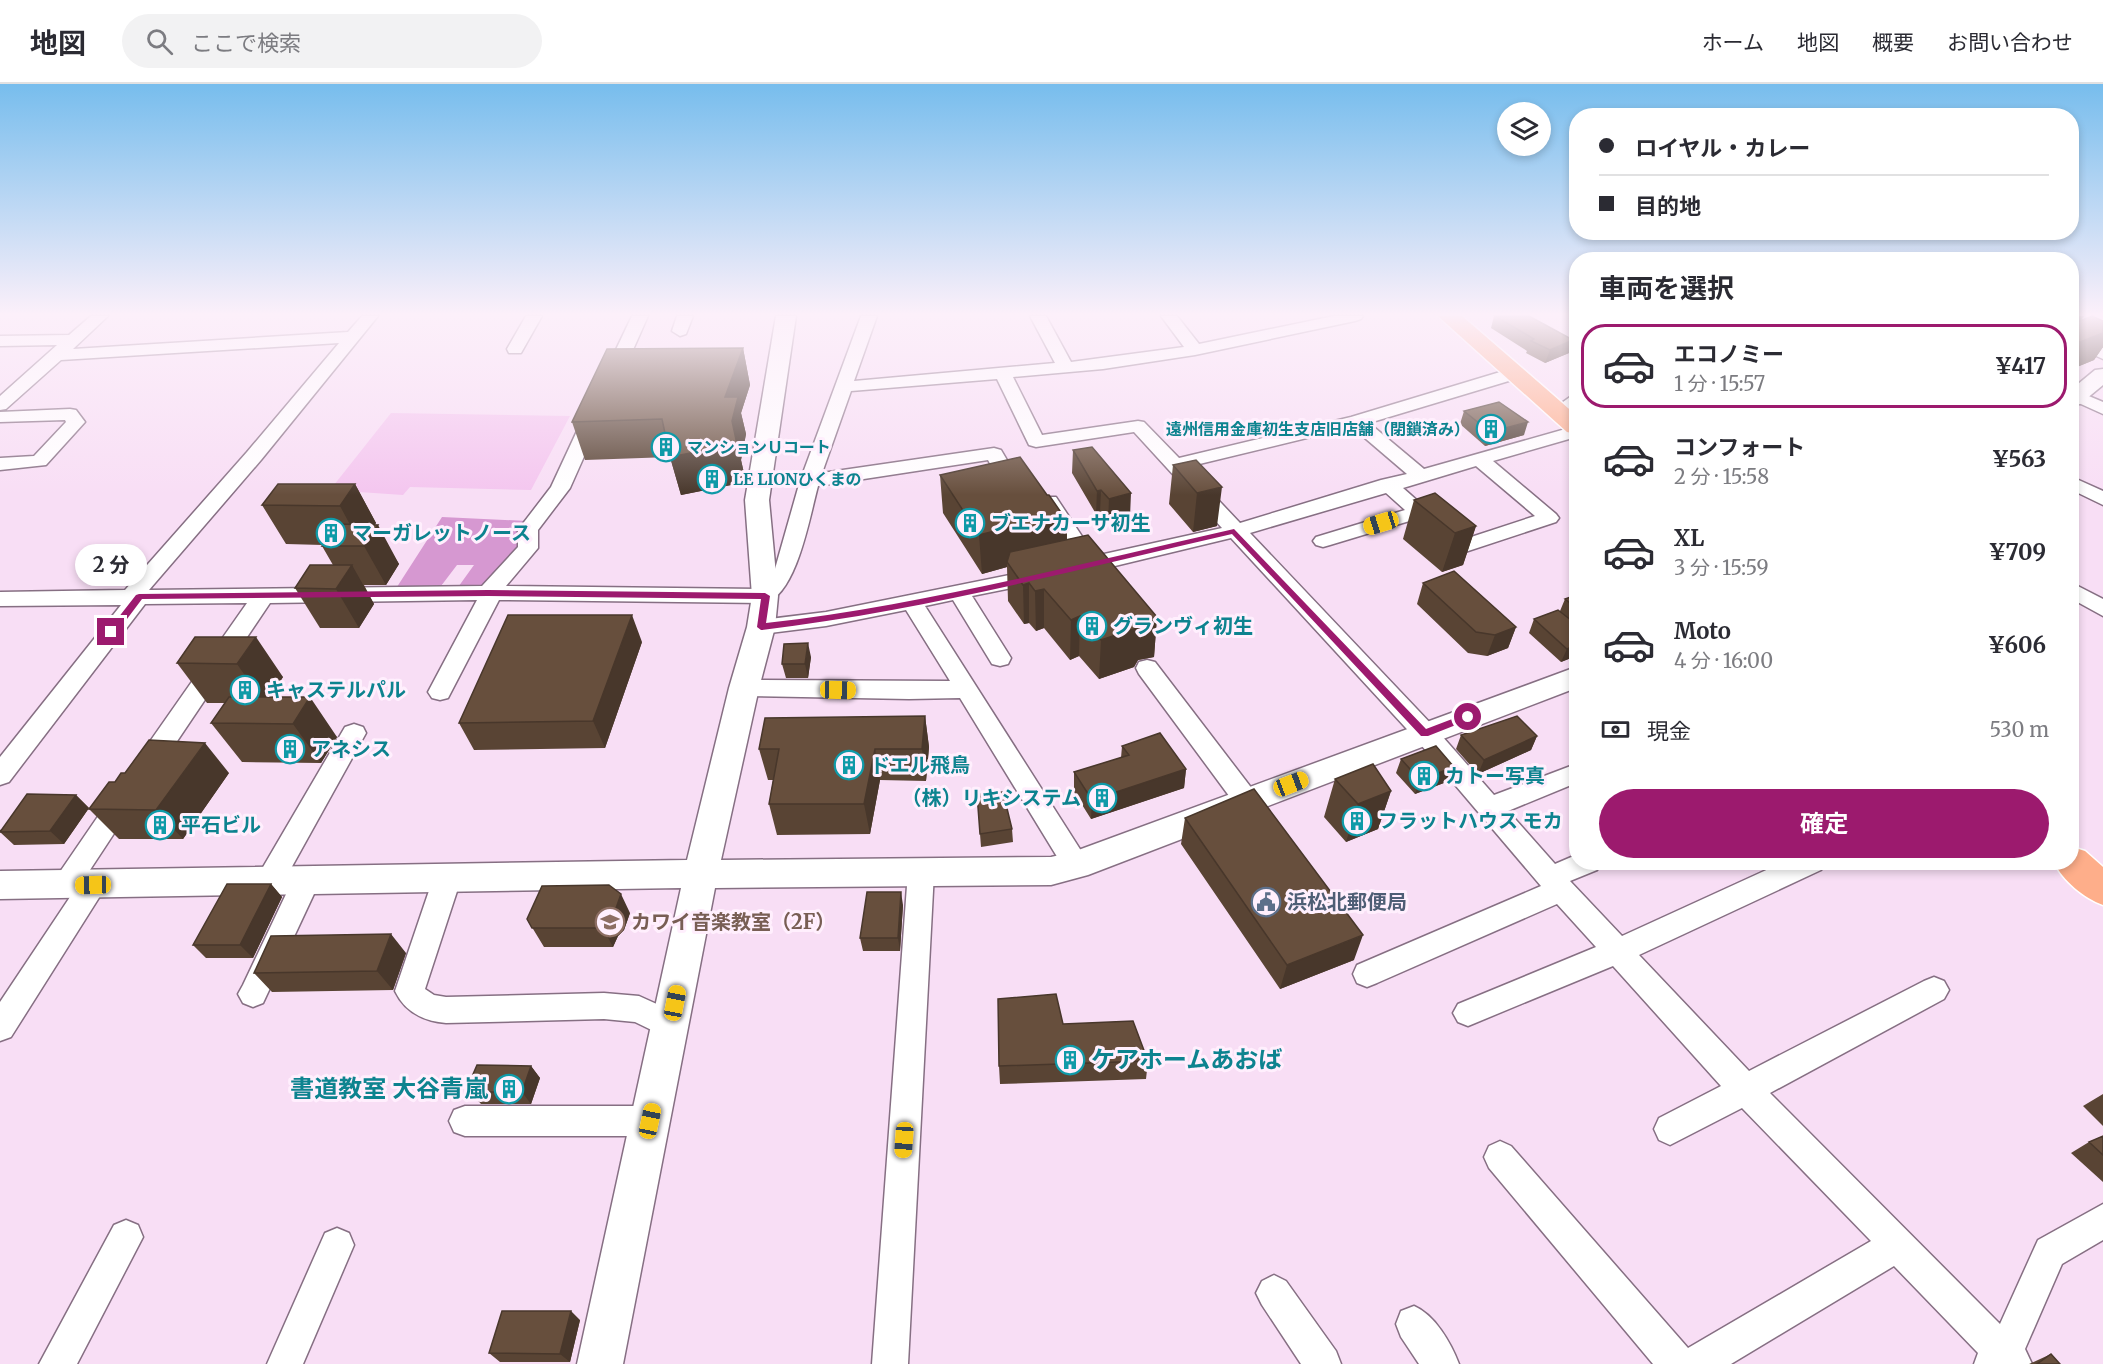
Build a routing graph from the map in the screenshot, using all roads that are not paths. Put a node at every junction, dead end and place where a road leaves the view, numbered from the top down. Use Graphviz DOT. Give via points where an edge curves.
graph roads {
  1 [pos="33,376"];
  2 [pos="320,376"];
  3 [pos="612,376"];
  4 [pos="777,376"];
  5 [pos="846,376"];
  6 [pos="982,376"];
  7 [pos="1004,376"];
  8 [pos="1507,376"];
  9 [pos="1520,376"];
  10 [pos="2102,376"];
  11 [pos="0,385"];
  12 [pos="22,385"];
  13 [pos="842,387"];
  14 [pos="2079,393"];
  15 [pos="2079,399"];
  16 [pos="0,405"];
  17 [pos="1568,406"];
  18 [pos="2103,409"];
  19 [pos="0,417"];
  20 [pos="1356,420"];
  21 [pos="1569,431"];
  22 [pos="1479,459"];
  23 [pos="0,464"];
  24 [pos="1174,465"];
  25 [pos="1419,475"];
  26 [pos="810,481"];
  27 [pos="1388,484"];
  28 [pos="2079,487"];
  29 [pos="2103,500"];
  30 [pos="1419,512"];
  31 [pos="1234,531"];
  32 [pos="1323,541"];
  33 [pos="1090,565"];
  34 [pos="490,593"];
  35 [pos="960,594"];
  36 [pos="2079,594"];
  37 [pos="264,595"];
  38 [pos="135,596"];
  39 [pos="765,596"];
  40 [pos="0,599"];
  41 [pos="912,602"];
  42 [pos="2103,609"];
  43 [pos="761,627"];
  44 [pos="1000,658"];
  45 [pos="1147,668"];
  46 [pos="1569,680"];
  47 [pos="744,688"];
  48 [pos="968,689"];
  49 [pos="440,692"];
  50 [pos="354,733"];
  51 [pos="1425,733"];
  52 [pos="0,776"];
  53 [pos="1569,776"];
  54 [pos="1247,801"];
  55 [pos="1490,807"];
  56 [pos="1076,865"];
  57 [pos="2079,868"];
  58 [pos="1577,870"];
  59 [pos="1795,870"];
  60 [pos="921,872"];
  61 [pos="701,874"];
  62 [pos="447,879"];
  63 [pos="306,881"];
  64 [pos="269,882"];
  65 [pos="1557,884"];
  66 [pos="0,885"];
  67 [pos="79,885"];
  68 [pos="2103,889"];
  69 [pos="1618,951"];
  70 [pos="1367,974"];
  71 [pos="1934,990"];
  72 [pos="253,994"];
  73 [pos="1468,1013"];
  74 [pos="670,1025"];
  75 [pos="0,1027"];
  76 [pos="1745,1089"];
  77 [pos="465,1121"];
  78 [pos="650,1121"];
  79 [pos="1670,1128"];
  80 [pos="1500,1157"];
  81 [pos="2103,1221"];
  82 [pos="126,1237"];
  83 [pos="338,1245"];
  84 [pos="1897,1245"];
  85 [pos="1274,1293"];
  86 [pos="1414,1324"];
  87 [pos="2003,1361"];
  88 [pos="57,1364"];
  89 [pos="285,1364"];
  90 [pos="600,1364"];
  91 [pos="890,1364"];
  92 [pos="1323,1364"];
  93 [pos="1441,1364"];
  94 [pos="1677,1364"];
  95 [pos="1696,1364"];
  1 -- 12 [label="street"];
  2 -- 38 [label="street"];
  3 -- 34 [label="street" via="560,488 528,530 528,548"];
  4 -- 39 [label="street" via="757,500"];
  5 -- 13 [label="street"];
  6 -- 13 [label="street"];
  7 -- 24 [label="street" via="1036,441 1138,426"];
  8 -- 20 [label="street"];
  9 -- 17 [label="highway"];
  10 -- 14 [label="street"];
  11 -- 12 [label="street"];
  12 -- 16 [label="street"];
  13 -- 26 [label="street"];
  15 -- 18 [label="street"];
  19 -- 23 [label="street" via="70,414 76,423 39,461"];
  20 -- 24 [label="street"];
  20 -- 25 [label="street"];
  21 -- 22 [label="street"];
  22 -- 25 [label="street"];
  22 -- 30 [label="street" via="1549,518 1458,548"];
  24 -- 31 [label="street"];
  25 -- 27 [label="street"];
  26 -- 33 [label="street" via="994,454 1008,479 1031,474"];
  26 -- 39 [label="street" via="785,570"];
  27 -- 30 [label="street"];
  27 -- 31 [label="street"];
  28 -- 29 [label="street"];
  30 -- 32 [label="street"];
  31 -- 33 [label="street"];
  31 -- 51 [label="street"];
  33 -- 35 [label="street"];
  34 -- 37 [label="street"];
  34 -- 39 [label="street"];
  34 -- 49 [label="street"];
  35 -- 41 [label="street"];
  35 -- 44 [label="street"];
  36 -- 42 [label="street"];
  37 -- 38 [label="street"];
  37 -- 67 [label="street"];
  38 -- 40 [label="street"];
  38 -- 52 [label="street"];
  39 -- 43 [label="street"];
  41 -- 43 [label="street"];
  41 -- 48 [label="street"];
  43 -- 47 [label="street"];
  45 -- 54 [label="street"];
  46 -- 51 [label="street"];
  47 -- 48 [label="street"];
  47 -- 61 [label="street"];
  48 -- 56 [label="street"];
  50 -- 64 [label="street"];
  51 -- 54 [label="street"];
  51 -- 55 [label="street"];
  53 -- 55 [label="street"];
  54 -- 56 [label="street"];
  55 -- 65 [label="street"];
  56 -- 60 [label="street" via="1051,871"];
  57 -- 68 [label="highway"];
  58 -- 65 [label="street"];
  59 -- 69 [label="street"];
  60 -- 61 [label="street"];
  60 -- 91 [label="street"];
  61 -- 62 [label="street"];
  61 -- 74 [label="street"];
  62 -- 63 [label="street"];
  62 -- 74 [label="street" via="410,991 419,1001 446,1010 604,1006 639,1009"];
  63 -- 64 [label="street"];
  63 -- 72 [label="street"];
  64 -- 67 [label="street"];
  65 -- 69 [label="street"];
  65 -- 70 [label="street"];
  66 -- 67 [label="street"];
  67 -- 75 [label="street"];
  69 -- 73 [label="street"];
  69 -- 76 [label="street"];
  71 -- 76 [label="street"];
  74 -- 78 [label="street"];
  76 -- 79 [label="street"];
  76 -- 84 [label="street"];
  77 -- 78 [label="street"];
  78 -- 90 [label="street"];
  80 -- 94 [label="street"];
  81 -- 87 [label="street" via="2050,1252"];
  82 -- 88 [label="street"];
  83 -- 89 [label="street"];
  84 -- 87 [label="street"];
  84 -- 95 [label="street"];
  85 -- 92 [label="street"];
  86 -- 93 [label="street"];
}
